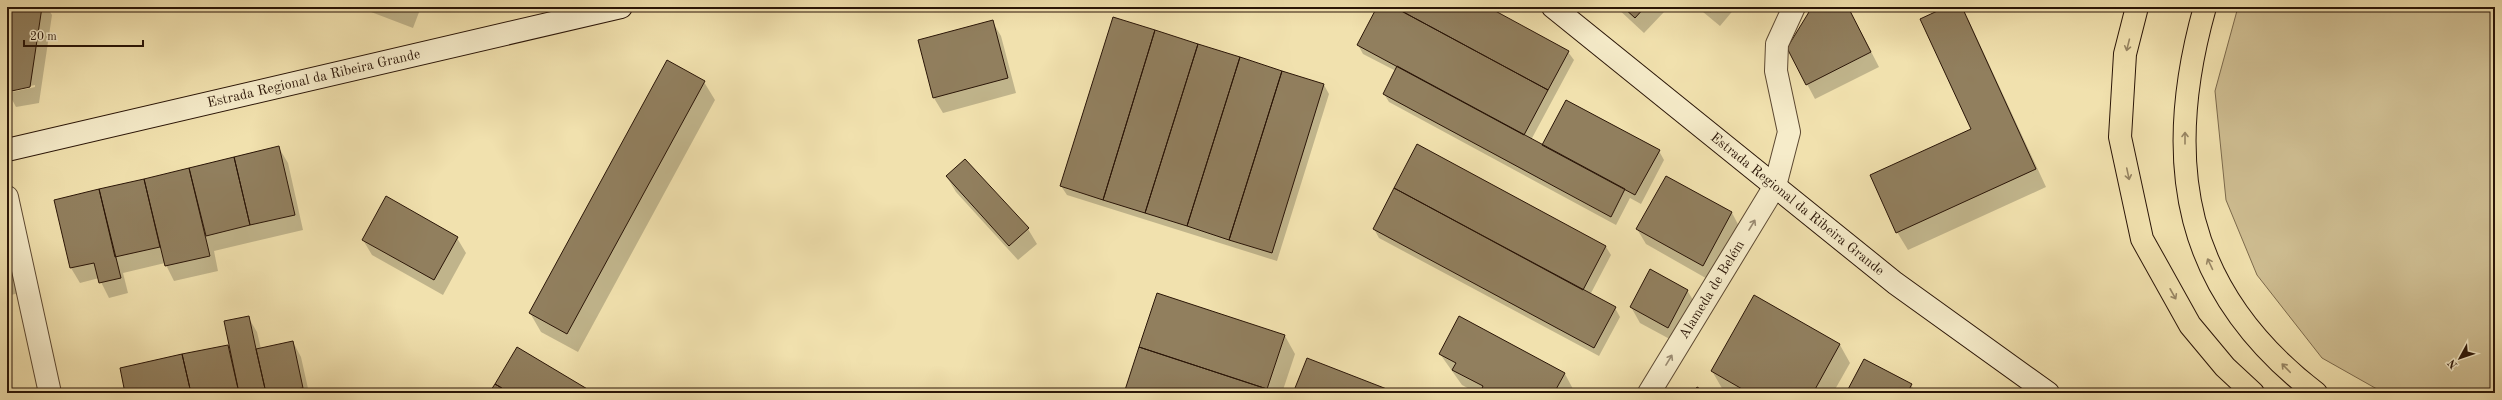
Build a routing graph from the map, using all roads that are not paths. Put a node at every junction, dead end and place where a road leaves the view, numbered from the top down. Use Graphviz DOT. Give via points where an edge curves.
graph roads {
  1 [pos="621,7"];
  2 [pos="1553,7"];
  3 [pos="1794,7"];
  4 [pos="2137,7"];
  5 [pos="2205,7"];
  6 [pos="7,150"];
  7 [pos="1775,186"];
  8 [pos="7,197"];
  9 [pos="50,393"];
  10 [pos="1649,393"];
  11 [pos="2048,393"];
  12 [pos="2253,393"];
  13 [pos="2316,393"];
  1 -- 6 [label="main road, Estrada Regional da Ribeira Grande"];
  2 -- 7 [label="main road, Estrada Regional da Ribeira Grande"];
  3 -- 7 [label="main road, Alameda de Belém" via="1777,44 1776,71 1789,132"];
  4 -- 12 [label="highway, one-way" via="2125,54 2120,137 2142,239 2190,325 2225,367"];
  13 -- 5 [label="highway, one-way" via="2291,373 2259,340 2231,304 2209,264 2193,221 2185,164 2185,108 2193,51"];
  10 -- 7 [label="main road, Alameda de Belém, one-way"];
  7 -- 11 [label="main road, Estrada Regional da Ribeira Grande" via="1895,283"];
  8 -- 9 [label="main road"];
}
